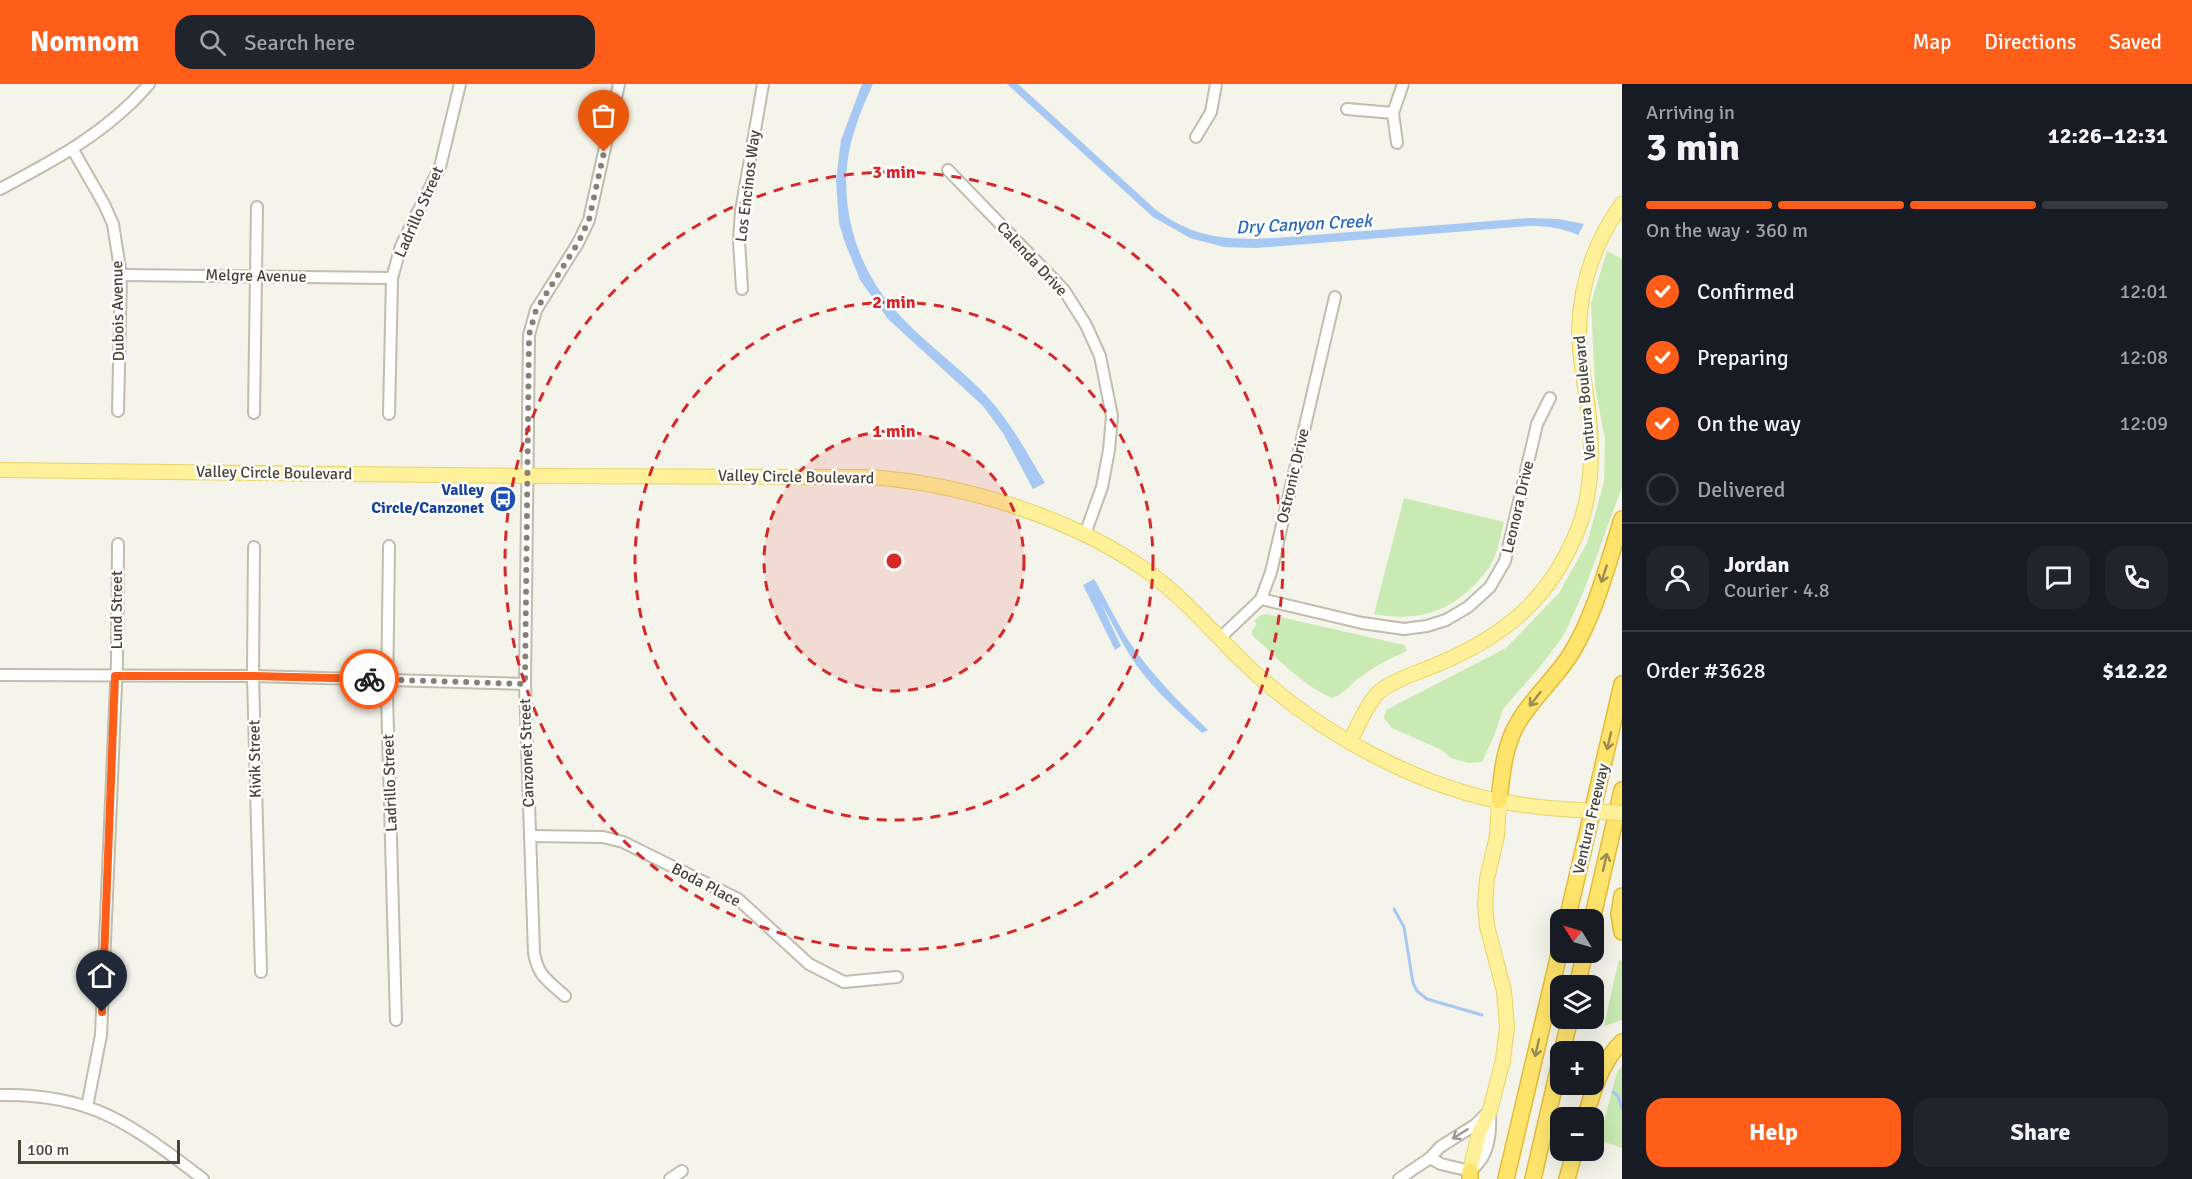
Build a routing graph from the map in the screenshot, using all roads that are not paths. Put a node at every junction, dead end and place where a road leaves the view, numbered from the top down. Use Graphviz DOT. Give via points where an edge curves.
graph roads {
  1 [pos="149,84"];
  2 [pos="460,84"];
  3 [pos="619,84"];
  4 [pos="763,84"];
  5 [pos="1216,84"];
  6 [pos="1403,84"];
  7 [pos="1347,108"];
  8 [pos="1393,113"];
  9 [pos="1196,137"];
  10 [pos="1397,143"];
  11 [pos="73,150"];
  12 [pos="948,170"];
  13 [pos="0,189"];
  14 [pos="1622,204"];
  15 [pos="257,207"];
  16 [pos="121,275"];
  17 [pos="257,276"];
  18 [pos="392,278"];
  19 [pos="742,289"];
  20 [pos="1335,297"];
  21 [pos="1550,398"];
  22 [pos="118,411"];
  23 [pos="254,413"];
  24 [pos="389,414"];
  25 [pos="0,470"];
  26 [pos="527,476"];
  27 [pos="1622,519"];
  28 [pos="1085,534"];
  29 [pos="118,544"];
  30 [pos="389,546"];
  31 [pos="254,547"];
  32 [pos="1261,599"];
  33 [pos="1220,638"];
  34 [pos="0,675"];
  35 [pos="115,676"];
  36 [pos="253,676"];
  37 [pos="387,680"];
  38 [pos="525,684"];
  39 [pos="1622,684"];
  40 [pos="1350,741"];
  41 [pos="1622,790"];
  42 [pos="1498,801"];
  43 [pos="1622,813"];
  44 [pos="530,836"];
  45 [pos="1622,896"];
  46 [pos="1570,909"];
  47 [pos="1595,909"];
  48 [pos="1622,932"];
  49 [pos="1557,963"];
  50 [pos="261,972"];
  51 [pos="897,977"];
  52 [pos="565,996"];
  53 [pos="396,1020"];
  54 [pos="1622,1042"];
  55 [pos="0,1095"];
  56 [pos="1552,1095"];
  57 [pos="87,1107"];
  58 [pos="1588,1107"];
  59 [pos="1490,1110"];
  60 [pos="1430,1158"];
  61 [pos="1572,1161"];
  62 [pos="682,1171"];
  63 [pos="1470,1175"];
  64 [pos="203,1179"];
  65 [pos="670,1179"];
  66 [pos="1399,1179"];
  67 [pos="1506,1179"];
  68 [pos="1533,1179"];
  69 [pos="1567,1179"];
  1 -- 11 [label="street" via="107,126"];
  2 -- 18 [label="street, Ladrillo Street" via="440,167 401,246"];
  3 -- 26 [label="street, Canzonet Street" via="589,220 536,310 529,335"];
  4 -- 19 [label="street, Los Encinos Way" via="741,211"];
  5 -- 9 [label="street" via="1211,112"];
  6 -- 8 [label="street"];
  7 -- 8 [label="street"];
  8 -- 10 [label="street"];
  11 -- 13 [label="street"];
  11 -- 16 [label="street, Dubois Avenue" via="113,224"];
  12 -- 28 [label="street, Calenda Drive" via="1064,290 1100,356 1112,416 1102,487"];
  14 -- 40 [label="main road, Ventura Boulevard" via="1597,246 1581,310 1579,333 1591,470 1579,527 1567,555 1537,598 1500,632 1377,694"];
  15 -- 17 [label="street"];
  16 -- 17 [label="street, Melgre Avenue"];
  16 -- 22 [label="street, Dubois Avenue"];
  17 -- 18 [label="street, Melgre Avenue"];
  17 -- 23 [label="street"];
  18 -- 24 [label="street, Ladrillo Street"];
  20 -- 32 [label="street, Ostronic Drive" via="1271,572"];
  21 -- 32 [label="street, Leonora Drive" via="1537,424 1505,561 1490,586 1468,607 1446,620 1404,629"];
  25 -- 26 [label="main road, Valley Circle Boulevard"];
  26 -- 28 [label="main road, Valley Circle Boulevard" via="895,479 998,501"];
  26 -- 38 [label="street, Canzonet Street"];
  27 -- 42 [label="highway, one-way" via="1584,629 1571,653 1518,722 1509,741"];
  28 -- 33 [label="main road, Valley Circle Boulevard" via="1160,581"];
  29 -- 35 [label="street, Lund Street"];
  30 -- 37 [label="street, Ladrillo Street"];
  31 -- 36 [label="street, Kivik Street"];
  32 -- 33 [label="street, Ostronic Drive"];
  33 -- 40 [label="main road, Valley Circle Boulevard" via="1262,680"];
  34 -- 35 [label="street"];
  35 -- 36 [label="street"];
  35 -- 57 [label="street, Lund Street" via="100,1035"];
  36 -- 37 [label="street"];
  36 -- 50 [label="street, Kivik Street"];
  37 -- 38 [label="street"];
  37 -- 53 [label="street, Ladrillo Street"];
  38 -- 44 [label="street, Canzonet Street"];
  39 -- 46 [label="highway, Ventura Freeway, one-way"];
  40 -- 42 [label="main road, Valley Circle Boulevard" via="1421,776"];
  47 -- 41 [label="highway, Ventura Freeway, one-way"];
  42 -- 43 [label="main road, Valley Circle Boulevard, bridge"];
  42 -- 59 [label="main road" via="1497,836 1485,904 1504,991 1507,1027"];
  44 -- 51 [label="street, Boda Place" via="603,837 623,842 738,899 809,964 844,982"];
  44 -- 52 [label="street, Canzonet Street" via="536,967"];
  45 -- 48 [label="highway"];
  49 -- 67 [label="highway, one-way"];
  54 -- 58 [label="highway" via="1606,1061"];
  55 -- 57 [label="street" via="27,1094"];
  56 -- 68 [label="highway"];
  57 -- 64 [label="street" via="139,1131"];
  59 -- 60 [label="street, one-way"];
  59 -- 63 [label="main road" via="1479,1133"];
  60 -- 63 [label="street"];
  60 -- 66 [label="street"];
  61 -- 69 [label="highway"];
  62 -- 65 [label="street"];
}
